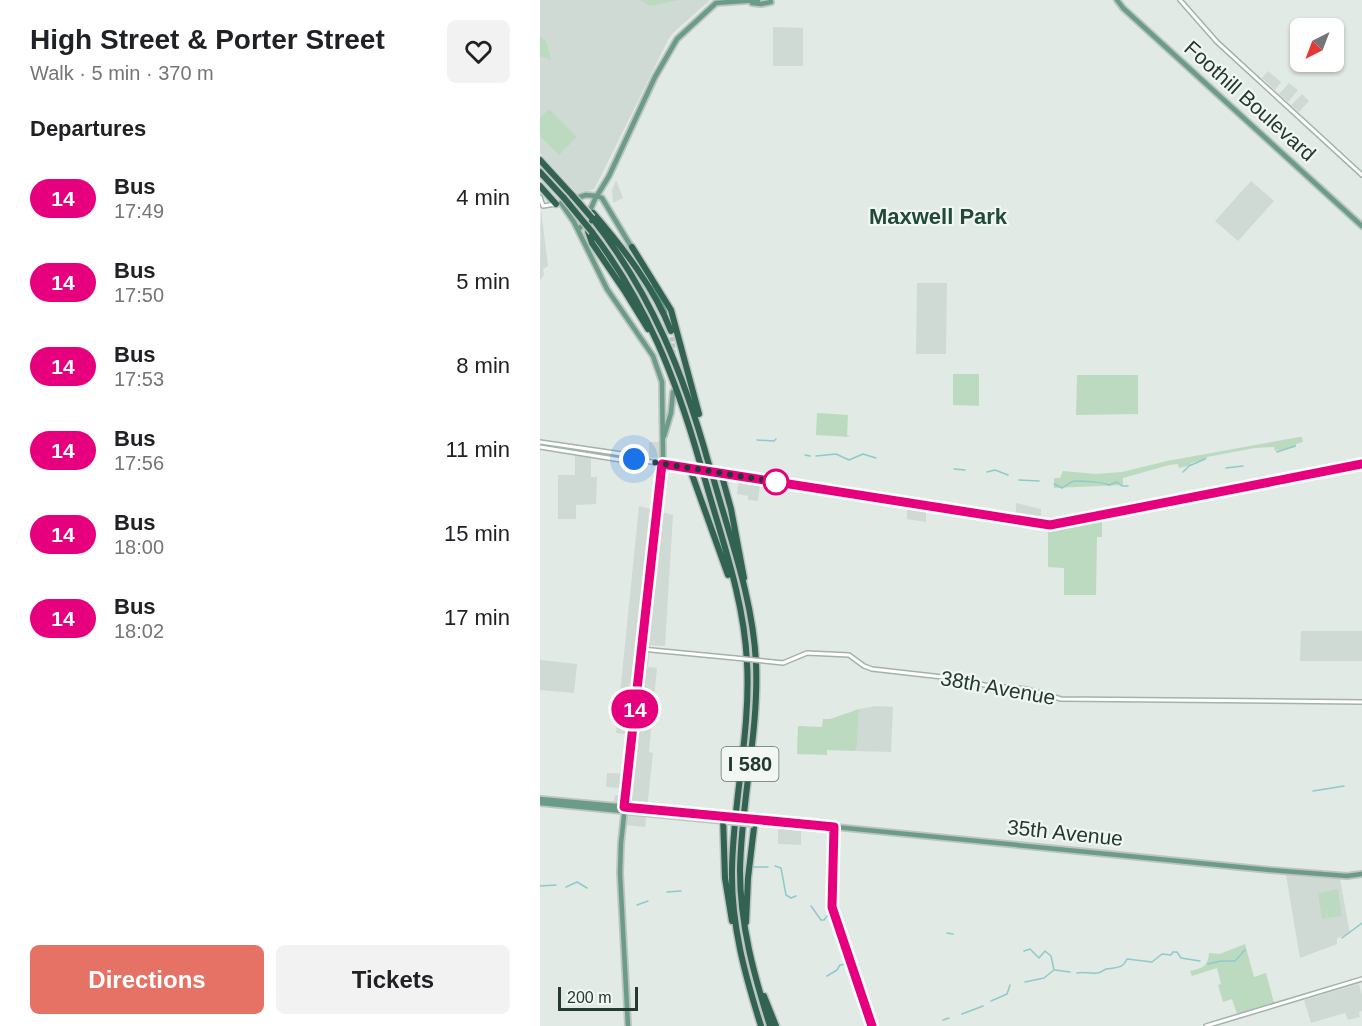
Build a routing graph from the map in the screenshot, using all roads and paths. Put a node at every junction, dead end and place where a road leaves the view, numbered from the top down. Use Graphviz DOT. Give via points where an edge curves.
graph roads {
  1 [pos="758,0"];
  2 [pos="1117,0"];
  3 [pos="1180,0"];
  4 [pos="749,2"];
  5 [pos="771,2"];
  6 [pos="540,160"];
  7 [pos="540,172"];
  8 [pos="1362,174"];
  9 [pos="540,186"];
  10 [pos="597,196"];
  11 [pos="540,197"];
  12 [pos="560,202"];
  13 [pos="591,215"];
  14 [pos="1362,226"];
  15 [pos="578,230"];
  16 [pos="632,247"];
  17 [pos="671,334"];
  18 [pos="668,363"];
  19 [pos="674,392"];
  20 [pos="672,408"];
  21 [pos="663,413"];
  22 [pos="664,437"];
  23 [pos="540,442"];
  24 [pos="540,447"];
  25 [pos="625,457"];
  26 [pos="662,464"];
  27 [pos="1362,464"];
  28 [pos="709,465"];
  29 [pos="690,469"];
  30 [pos="721,473"];
  31 [pos="744,588"];
  32 [pos="741,612"];
  33 [pos="641,649"];
  34 [pos="1362,702"];
  35 [pos="540,799"];
  36 [pos="540,803"];
  37 [pos="624,809"];
  38 [pos="724,819"];
  39 [pos="754,821"];
  40 [pos="834,827"];
  41 [pos="1362,874"];
  42 [pos="746,941"];
  43 [pos="738,942"];
  44 [pos="1362,980"];
  45 [pos="768,1012"];
  46 [pos="756,1014"];
  47 [pos="628,1026"];
  48 [pos="757,1026"];
  49 [pos="761,1026"];
  50 [pos="770,1026"];
  51 [pos="776,1026"];
  52 [pos="872,1026"];
  53 [pos="1206,1026"];
  1 -- 4 [label="main road"];
  2 -- 14 [label="main road, Foothill Boulevard"];
  3 -- 8 [label="street" via="1217,42"];
  4 -- 5 [label="main road"];
  4 -- 10 [label="main road" via="716,3 677,39"];
  6 -- 13 [label="highway, I 580, bridge"];
  7 -- 12 [label="highway, I 580"];
  9 -- 12 [label="highway"];
  10 -- 12 [label="main road"];
  10 -- 13 [label="main road"];
  10 -- 16 [label="main road"];
  11 -- 12 [label="street" via="543,206"];
  12 -- 15 [label="main road"];
  12 -- 18 [label="highway, I 580, bridge" via="592,232 633,294"];
  13 -- 15 [label="main road"];
  13 -- 17 [label="highway" via="641,276"];
  13 -- 18 [label="highway" via="588,231 594,247"];
  13 -- 28 [label="highway, I 580" via="658,323 686,388"];
  15 -- 21 [label="main road" via="607,289 654,356 662,378"];
  16 -- 17 [label="main road" via="659,298"];
  16 -- 28 [label="highway" via="675,318"];
  18 -- 32 [label="highway, I 580, bridge"];
  19 -- 20 [label="main road"];
  20 -- 21 [label="main road"];
  20 -- 22 [label="main road"];
  21 -- 22 [label="main road"];
  22 -- 26 [label="main road"];
  23 -- 25 [label="street"];
  24 -- 25 [label="street" via="621,460"];
  25 -- 26 [label="street"];
  26 -- 29 [label="main road"];
  26 -- 33 [label="main road"];
  27 -- 30 [label="main road" via="1050,525"];
  28 -- 31 [label="highway, I 580, bridge"];
  29 -- 30 [label="main road"];
  29 -- 32 [label="highway"];
  30 -- 31 [label="highway"];
  31 -- 42 [label="highway, I 580" via="756,681 740,870"];
  32 -- 43 [label="highway, I 580" via="748,681 732,855"];
  33 -- 34 [label="street, 38th Avenue, bridge" via="783,663 807,653 849,654 872,669 1026,689 1061,699"];
  33 -- 37 [label="main road"];
  35 -- 37 [label="main road, 35th Avenue"];
  36 -- 37 [label="main road, 35th Avenue"];
  37 -- 38 [label="main road, 35th Avenue"];
  37 -- 47 [label="main road" via="620,873"];
  38 -- 39 [label="main road, 35th Avenue, bridge"];
  38 -- 43 [label="highway" via="727,900"];
  39 -- 40 [label="main road, 35th Avenue"];
  39 -- 42 [label="highway"];
  40 -- 41 [label="main road, 35th Avenue" via="1279,871"];
  40 -- 52 [label="street" via="832,907"];
  42 -- 45 [label="highway, I 580"];
  43 -- 46 [label="highway, I 580"];
  44 -- 53 [label="street"];
  45 -- 50 [label="highway"];
  45 -- 51 [label="highway"];
  46 -- 48 [label="highway"];
  46 -- 49 [label="highway"];
}
